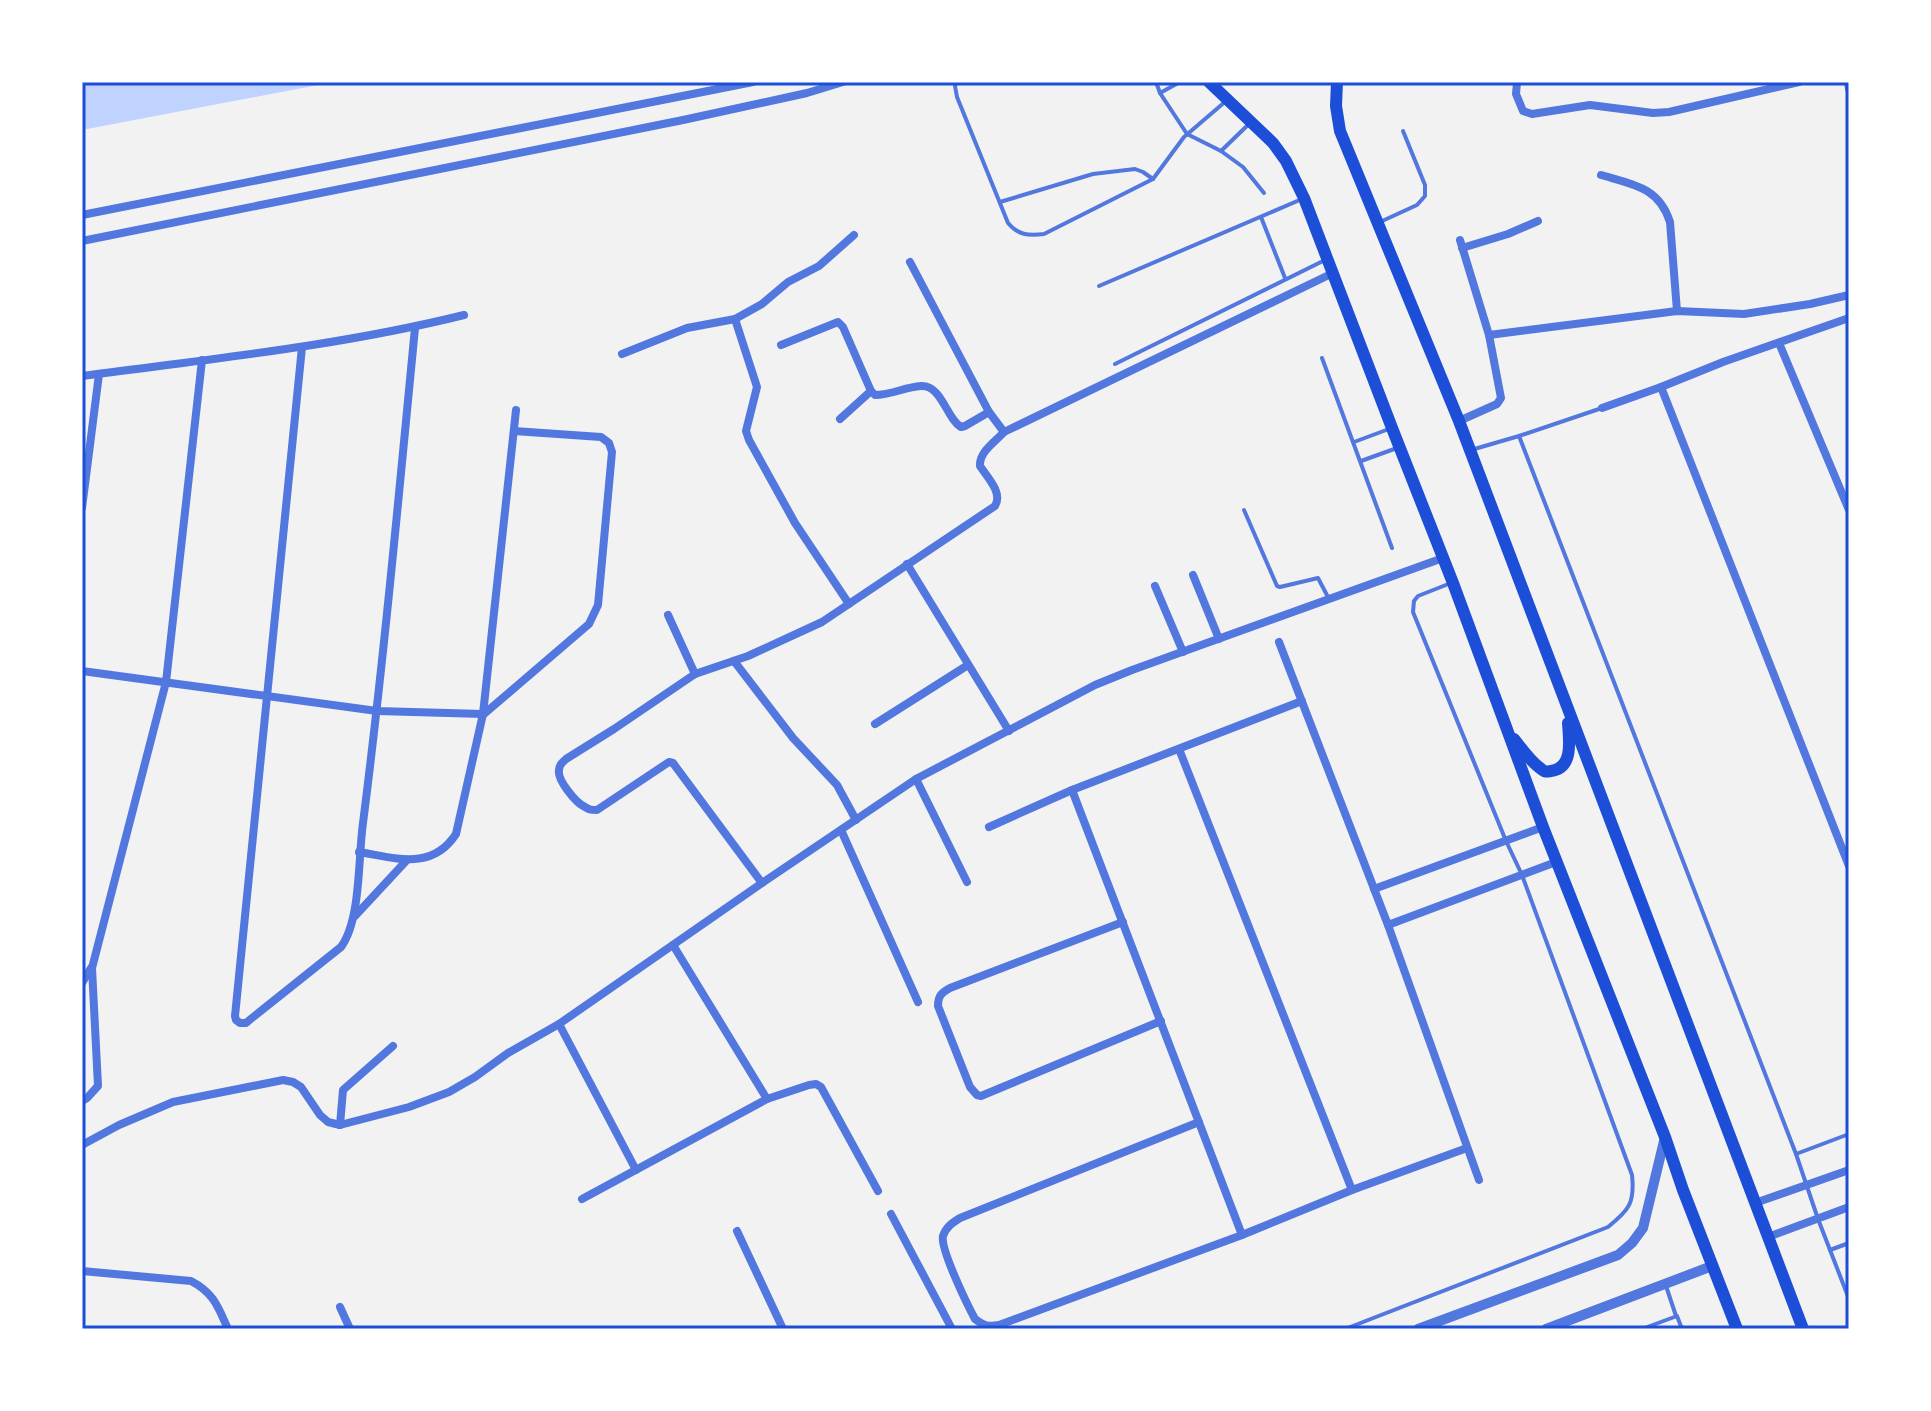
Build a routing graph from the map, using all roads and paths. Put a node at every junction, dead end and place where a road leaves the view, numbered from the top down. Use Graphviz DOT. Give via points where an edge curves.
graph roads {
  1 [pos="753,82"];
  2 [pos="843,82"];
  3 [pos="957,82"];
  4 [pos="1156,82"];
  5 [pos="1180,82"];
  6 [pos="1209,82"];
  7 [pos="1337,82"];
  8 [pos="1385,82"];
  9 [pos="1392,82"];
  10 [pos="1517,82"];
  11 [pos="1799,82"];
  12 [pos="1848,82"];
  13 [pos="1849,89"];
  14 [pos="1160,93"];
  15 [pos="1228,100"];
  16 [pos="1251,122"];
  17 [pos="1403,131"];
  18 [pos="1187,134"];
  19 [pos="1221,151"];
  20 [pos="1601,175"];
  21 [pos="1153,179"];
  22 [pos="1264,193"];
  23 [pos="1304,198"];
  24 [pos="1000,202"];
  25 [pos="82,215"];
  26 [pos="1261,217"];
  27 [pos="1538,221"];
  28 [pos="1377,223"];
  29 [pos="854,235"];
  30 [pos="82,241"];
  31 [pos="1328,259"];
  32 [pos="910,262"];
  33 [pos="1333,273"];
  34 [pos="1285,278"];
  35 [pos="1099,286"];
  36 [pos="1849,295"];
  37 [pos="1677,311"];
  38 [pos="464,315"];
  39 [pos="1849,318"];
  40 [pos="735,319"];
  41 [pos="415,328"];
  42 [pos="1489,335"];
  43 [pos="1779,343"];
  44 [pos="781,345"];
  45 [pos="302,347"];
  46 [pos="622,354"];
  47 [pos="1322,358"];
  48 [pos="202,360"];
  49 [pos="1115,364"];
  50 [pos="99,374"];
  51 [pos="82,376"];
  52 [pos="1661,387"];
  53 [pos="871,391"];
  54 [pos="1602,408"];
  55 [pos="516,410"];
  56 [pos="989,412"];
  57 [pos="840,419"];
  58 [pos="1459,421"];
  59 [pos="1392,428"];
  60 [pos="514,431"];
  61 [pos="1004,432"];
  62 [pos="1519,436"];
  63 [pos="1354,442"];
  64 [pos="1399,447"];
  65 [pos="1470,451"];
  66 [pos="1361,461"];
  67 [pos="82,508"];
  68 [pos="1244,510"];
  69 [pos="1849,510"];
  70 [pos="1392,548"];
  71 [pos="1443,558"];
  72 [pos="907,564"];
  73 [pos="1193,575"];
  74 [pos="1453,583"];
  75 [pos="1155,586"];
  76 [pos="1329,599"];
  77 [pos="849,604"];
  78 [pos="668,615"];
  79 [pos="1219,639"];
  80 [pos="1279,642"];
  81 [pos="1183,652"];
  82 [pos="734,661"];
  83 [pos="968,665"];
  84 [pos="82,671"];
  85 [pos="695,674"];
  86 [pos="166,682"];
  87 [pos="267,697"];
  88 [pos="1302,701"];
  89 [pos="1567,708"];
  90 [pos="377,711"];
  91 [pos="483,714"];
  92 [pos="875,724"];
  93 [pos="1009,731"];
  94 [pos="1507,731"];
  95 [pos="1179,749"];
  96 [pos="916,779"];
  97 [pos="1072,790"];
  98 [pos="856,820"];
  99 [pos="989,827"];
  100 [pos="1543,827"];
  101 [pos="841,830"];
  102 [pos="1506,841"];
  103 [pos="359,852"];
  104 [pos="407,860"];
  105 [pos="1556,862"];
  106 [pos="1849,866"];
  107 [pos="1522,875"];
  108 [pos="967,882"];
  109 [pos="762,883"];
  110 [pos="1374,889"];
  111 [pos="355,916"];
  112 [pos="1123,922"];
  113 [pos="1388,925"];
  114 [pos="673,945"];
  115 [pos="92,968"];
  116 [pos="82,983"];
  117 [pos="918,1002"];
  118 [pos="1161,1021"];
  119 [pos="559,1024"];
  120 [pos="393,1046"];
  121 [pos="767,1099"];
  122 [pos="82,1101"];
  123 [pos="1199,1122"];
  124 [pos="340,1125"];
  125 [pos="1849,1134"];
  126 [pos="1665,1137"];
  127 [pos="82,1145"];
  128 [pos="1467,1148"];
  129 [pos="1796,1154"];
  130 [pos="636,1170"];
  131 [pos="1849,1170"];
  132 [pos="1479,1180"];
  133 [pos="1808,1186"];
  134 [pos="1352,1190"];
  135 [pos="878,1191"];
  136 [pos="582,1199"];
  137 [pos="1755,1203"];
  138 [pos="1849,1207"];
  139 [pos="891,1214"];
  140 [pos="1818,1219"];
  141 [pos="737,1231"];
  142 [pos="1242,1235"];
  143 [pos="1768,1237"];
  144 [pos="1849,1243"];
  145 [pos="1830,1250"];
  146 [pos="1712,1266"];
  147 [pos="82,1271"];
  148 [pos="1666,1284"];
  149 [pos="1849,1299"];
  150 [pos="340,1307"];
  151 [pos="1677,1316"];
  152 [pos="228,1329"];
  153 [pos="350,1329"];
  154 [pos="783,1329"];
  155 [pos="952,1329"];
  156 [pos="1345,1329"];
  157 [pos="1419,1329"];
  158 [pos="1546,1329"];
  159 [pos="1642,1329"];
  160 [pos="1682,1329"];
  161 [pos="1737,1329"];
  162 [pos="1803,1329"];
  1 -- 25 [label="street"];
  2 -- 30 [label="street" via="683,120"];
  3 -- 24 [label="lane" via="957,97"];
  4 -- 14 [label="lane"];
  5 -- 14 [label="lane"];
  6 -- 15 [label="main road"];
  7 -- 28 [label="main road" via="1340,131"];
  8 -- 9 [label="lane"];
  10 -- 11 [label="street" via="1523,111 1532,114 1590,105 1669,112"];
  12 -- 13 [label="street"];
  14 -- 18 [label="lane"];
  15 -- 16 [label="main road"];
  15 -- 18 [label="lane"];
  16 -- 19 [label="lane"];
  16 -- 23 [label="main road" via="1286,161"];
  17 -- 28 [label="lane" via="1425,196"];
  18 -- 19 [label="lane"];
  18 -- 21 [label="lane"];
  19 -- 22 [label="lane"];
  20 -- 37 [label="street" via="1638,185 1667,213"];
  21 -- 24 [label="lane" via="1135,169 1093,174"];
  21 -- 24 [label="lane" via="1033,236 1008,223"];
  23 -- 26 [label="lane"];
  23 -- 31 [label="main road"];
  26 -- 34 [label="lane"];
  26 -- 35 [label="lane"];
  27 -- 42 [label="street" via="1461,244"];
  28 -- 58 [label="main road"];
  29 -- 40 [label="street" via="819,266"];
  31 -- 33 [label="main road"];
  31 -- 34 [label="lane"];
  32 -- 56 [label="street"];
  33 -- 59 [label="main road"];
  33 -- 61 [label="street"];
  34 -- 49 [label="lane"];
  36 -- 37 [label="street" via="1744,314"];
  37 -- 42 [label="street"];
  38 -- 41 [label="street"];
  39 -- 43 [label="street"];
  40 -- 46 [label="street" via="687,328"];
  40 -- 77 [label="street" via="757,387 746,431 749,440"];
  41 -- 45 [label="street"];
  41 -- 90 [label="street"];
  42 -- 58 [label="street" via="1500,400"];
  43 -- 52 [label="street"];
  43 -- 69 [label="street"];
  44 -- 53 [label="street" via="838,322"];
  45 -- 48 [label="street"];
  45 -- 87 [label="street"];
  47 -- 63 [label="lane"];
  48 -- 50 [label="street"];
  48 -- 86 [label="street"];
  50 -- 51 [label="street"];
  50 -- 67 [label="street"];
  52 -- 54 [label="street"];
  52 -- 106 [label="street"];
  53 -- 56 [label="street" via="882,395 929,387 961,427"];
  53 -- 57 [label="street"];
  54 -- 62 [label="lane"];
  55 -- 60 [label="street"];
  56 -- 61 [label="street"];
  58 -- 65 [label="main road"];
  59 -- 63 [label="lane"];
  59 -- 64 [label="main road"];
  60 -- 91 [label="street"];
  60 -- 91 [label="street" via="601,437 609,443 598,605 589,624"];
  61 -- 72 [label="street" via="979,461 998,495 997,503"];
  62 -- 65 [label="lane"];
  62 -- 129 [label="lane"];
  63 -- 66 [label="lane"];
  64 -- 66 [label="lane"];
  64 -- 71 [label="main road"];
  65 -- 89 [label="main road"];
  66 -- 70 [label="lane"];
  68 -- 76 [label="lane" via="1276,585 1318,578"];
  71 -- 74 [label="main road"];
  71 -- 76 [label="street"];
  72 -- 77 [label="street"];
  72 -- 83 [label="street"];
  73 -- 79 [label="street"];
  74 -- 94 [label="main road"];
  74 -- 102 [label="lane" via="1418,596 1413,612"];
  75 -- 81 [label="street"];
  76 -- 79 [label="street"];
  77 -- 82 [label="street" via="822,622"];
  78 -- 85 [label="street"];
  79 -- 81 [label="street"];
  80 -- 88 [label="street"];
  81 -- 93 [label="street" via="1095,685"];
  82 -- 85 [label="street"];
  82 -- 98 [label="street" via="837,785"];
  83 -- 92 [label="street"];
  83 -- 93 [label="street"];
  84 -- 86 [label="street"];
  85 -- 109 [label="street" via="566,759 558,773 581,805 597,810 673,763"];
  86 -- 87 [label="street"];
  86 -- 115 [label="street"];
  87 -- 90 [label="street"];
  87 -- 111 [label="street" via="238,1022 246,1023 341,947"];
  88 -- 95 [label="street"];
  88 -- 110 [label="street"];
  89 -- 94 [label="main road" via="1568,759 1557,771 1536,766"];
  89 -- 137 [label="main road"];
  90 -- 91 [label="street"];
  90 -- 103 [label="street"];
  91 -- 104 [label="street" via="456,834 437,853"];
  93 -- 96 [label="street"];
  94 -- 100 [label="main road"];
  95 -- 97 [label="street"];
  95 -- 134 [label="street"];
  96 -- 98 [label="street"];
  96 -- 108 [label="street"];
  97 -- 99 [label="street"];
  97 -- 112 [label="street"];
  98 -- 101 [label="street"];
  100 -- 102 [label="street"];
  100 -- 105 [label="main road"];
  101 -- 109 [label="street"];
  101 -- 117 [label="street"];
  102 -- 107 [label="lane"];
  102 -- 110 [label="street"];
  103 -- 104 [label="street"];
  103 -- 111 [label="street"];
  104 -- 111 [label="street"];
  105 -- 107 [label="street"];
  105 -- 126 [label="main road"];
  107 -- 113 [label="street"];
  107 -- 156 [label="lane" via="1632,1175 1632,1202 1608,1227"];
  109 -- 114 [label="street"];
  110 -- 113 [label="street"];
  112 -- 118 [label="street"];
  112 -- 118 [label="street" via="950,988 938,998 938,1006 970,1087 981,1096"];
  113 -- 128 [label="street"];
  114 -- 119 [label="street"];
  114 -- 121 [label="street"];
  115 -- 116 [label="street"];
  115 -- 122 [label="street" via="98,1086"];
  118 -- 123 [label="street"];
  119 -- 124 [label="street" via="449,1092"];
  119 -- 130 [label="street"];
  120 -- 124 [label="street" via="343,1090"];
  121 -- 130 [label="street"];
  121 -- 135 [label="street" via="809,1085 821,1087"];
  123 -- 142 [label="street"];
  123 -- 142 [label="street" via="960,1218 942,1238 945,1251 975,1319 990,1327"];
  124 -- 127 [label="street" via="320,1115 301,1087 283,1080 173,1102"];
  125 -- 129 [label="lane"];
  126 -- 146 [label="main road"];
  126 -- 157 [label="street" via="1643,1228 1618,1255"];
  128 -- 132 [label="street"];
  128 -- 134 [label="street"];
  129 -- 133 [label="lane"];
  130 -- 136 [label="street"];
  131 -- 133 [label="street"];
  133 -- 137 [label="street"];
  133 -- 140 [label="lane"];
  134 -- 142 [label="street"];
  137 -- 143 [label="main road"];
  138 -- 140 [label="street"];
  139 -- 155 [label="street"];
  140 -- 143 [label="street"];
  140 -- 145 [label="lane"];
  141 -- 154 [label="street"];
  143 -- 162 [label="main road"];
  144 -- 145 [label="lane"];
  145 -- 149 [label="lane"];
  146 -- 148 [label="street"];
  146 -- 161 [label="main road"];
  147 -- 152 [label="street" via="191,1281 213,1296"];
  148 -- 151 [label="lane"];
  148 -- 158 [label="street"];
  150 -- 153 [label="street"];
  151 -- 159 [label="lane"];
  151 -- 160 [label="lane"];
}
